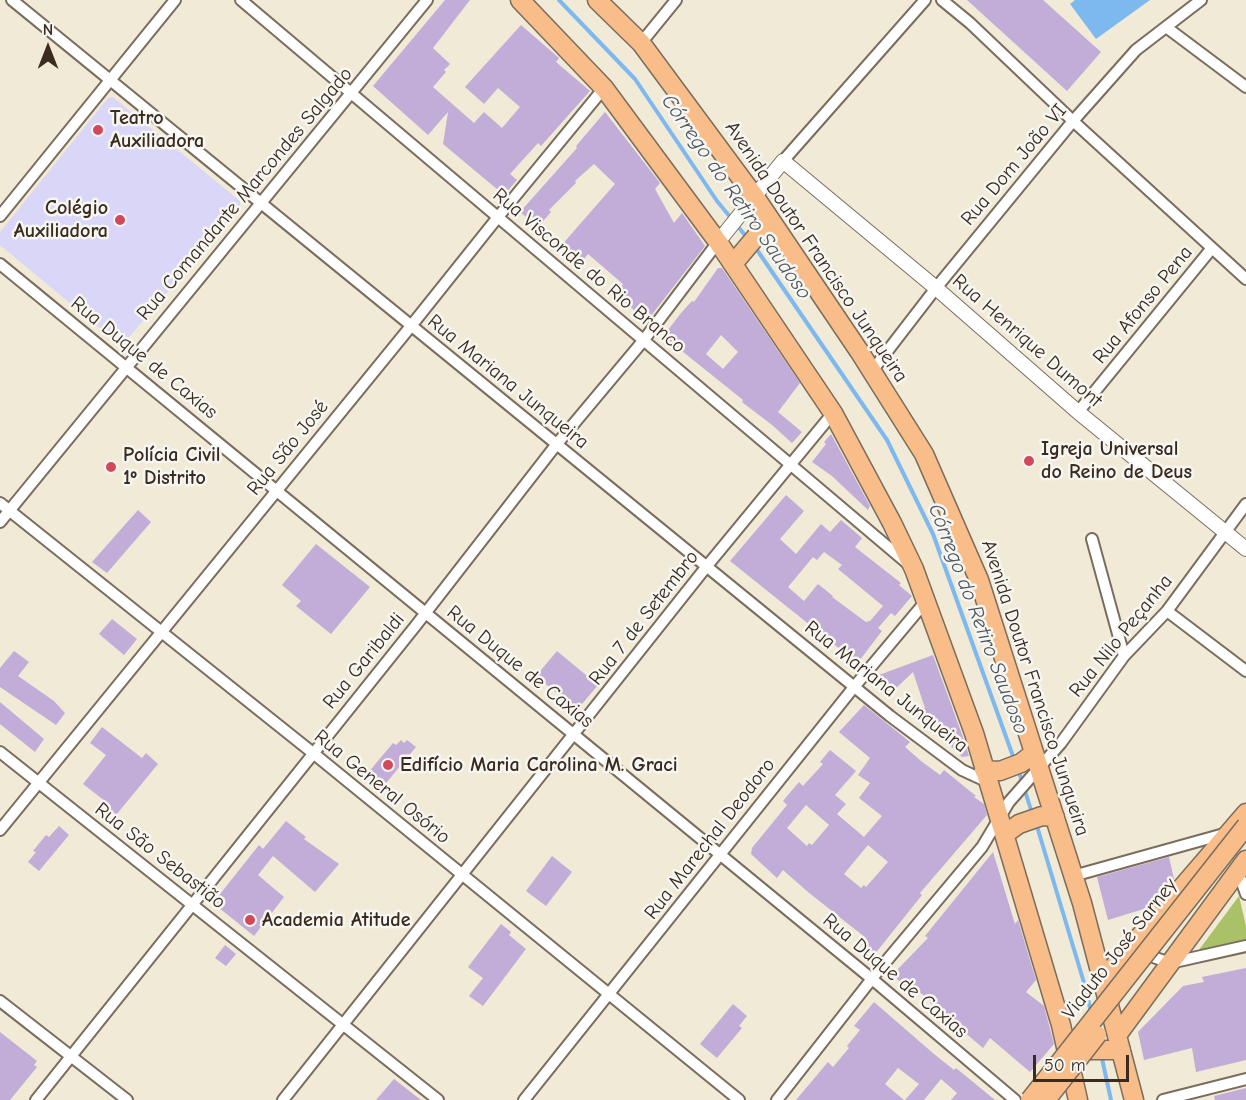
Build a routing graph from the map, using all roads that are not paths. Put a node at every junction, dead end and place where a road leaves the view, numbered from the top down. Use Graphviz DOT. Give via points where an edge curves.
graph roads {
  1 [pos="12,0"];
  2 [pos="175,0"];
  3 [pos="241,0"];
  4 [pos="427,0"];
  5 [pos="520,0"];
  6 [pos="597,0"];
  7 [pos="676,0"];
  8 [pos="926,0"];
  9 [pos="942,0"];
  10 [pos="1201,0"];
  11 [pos="1167,27"];
  12 [pos="641,43"];
  13 [pos="111,79"];
  14 [pos="1246,87"];
  15 [pos="604,88"];
  16 [pos="352,93"];
  17 [pos="1073,121"];
  18 [pos="783,161"];
  19 [pos="261,201"];
  20 [pos="750,202"];
  21 [pos="0,216"];
  22 [pos="498,217"];
  23 [pos="766,225"];
  24 [pos="723,236"];
  25 [pos="1212,248"];
  26 [pos="739,258"];
  27 [pos="0,264"];
  28 [pos="1246,279"];
  29 [pos="936,288"];
  30 [pos="411,326"];
  31 [pos="643,341"];
  32 [pos="126,366"];
  33 [pos="872,371"];
  34 [pos="1078,412"];
  35 [pos="832,413"];
  36 [pos="556,445"];
  37 [pos="791,466"];
  38 [pos="276,490"];
  39 [pos="0,503"];
  40 [pos="1246,504"];
  41 [pos="10,511"];
  42 [pos="0,522"];
  43 [pos="1224,532"];
  44 [pos="1092,539"];
  45 [pos="1246,549"];
  46 [pos="707,566"];
  47 [pos="914,569"];
  48 [pos="926,601"];
  49 [pos="1167,612"];
  50 [pos="426,613"];
  51 [pos="161,632"];
  52 [pos="1124,656"];
  53 [pos="1246,672"];
  54 [pos="854,687"];
  55 [pos="575,735"];
  56 [pos="0,752"];
  57 [pos="313,753"];
  58 [pos="1031,767"];
  59 [pos="991,775"];
  60 [pos="39,784"];
  61 [pos="1246,813"];
  62 [pos="1048,816"];
  63 [pos="1008,819"];
  64 [pos="1246,826"];
  65 [pos="0,830"];
  66 [pos="1228,833"];
  67 [pos="1246,845"];
  68 [pos="720,855"];
  69 [pos="1242,865"];
  70 [pos="462,875"];
  71 [pos="1073,876"];
  72 [pos="1246,894"];
  73 [pos="192,905"];
  74 [pos="1246,946"];
  75 [pos="1130,949"];
  76 [pos="1170,963"];
  77 [pos="872,979"];
  78 [pos="1103,979"];
  79 [pos="609,995"];
  80 [pos="0,1001"];
  81 [pos="342,1024"];
  82 [pos="1066,1028"];
  83 [pos="1112,1042"];
  84 [pos="1074,1050"];
  85 [pos="70,1056"];
  86 [pos="1246,1079"];
  87 [pos="36,1100"];
  88 [pos="126,1100"];
  89 [pos="283,1100"];
  90 [pos="438,1100"];
  91 [pos="524,1100"];
  92 [pos="739,1100"];
  93 [pos="777,1100"];
  94 [pos="1014,1100"];
  95 [pos="1023,1100"];
  96 [pos="1030,1100"];
  97 [pos="1046,1100"];
  98 [pos="1078,1100"];
  99 [pos="1134,1100"];
  100 [pos="1163,1100"];
  1 -- 13 [label="street, Rua Mariana Junqueira"];
  2 -- 13 [label="street"];
  3 -- 16 [label="street, Rua Visconde do Rio Branco"];
  4 -- 16 [label="street, Rua Comandante Marcondes Salgado"];
  5 -- 15 [label="main road"];
  6 -- 12 [label="main road, Avenida Doutor Francisco Junqueira"];
  7 -- 12 [label="street"];
  8 -- 18 [label="street"];
  9 -- 17 [label="street"];
  10 -- 11 [label="street, Rua Dom João VI"];
  11 -- 14 [label="street"];
  11 -- 17 [label="street, Rua Dom João VI" via="1136,50"];
  12 -- 20 [label="main road, Avenida Doutor Francisco Junqueira"];
  13 -- 19 [label="street, Rua Mariana Junqueira"];
  13 -- 21 [label="street"];
  15 -- 22 [label="street, Rua São José"];
  15 -- 24 [label="main road"];
  16 -- 19 [label="street, Rua Comandante Marcondes Salgado"];
  16 -- 22 [label="street, Rua Visconde do Rio Branco"];
  17 -- 25 [label="street"];
  17 -- 29 [label="street, Rua Dom João VI"];
  18 -- 20 [label="street"];
  18 -- 29 [label="street, Rua Henrique Dumont"];
  19 -- 30 [label="street, Rua Mariana Junqueira"];
  19 -- 32 [label="street, Rua Comandante Marcondes Salgado"];
  20 -- 23 [label="main road, Avenida Doutor Francisco Junqueira"];
  20 -- 24 [label="street"];
  22 -- 30 [label="street, Rua São José"];
  22 -- 31 [label="street, Rua Visconde do Rio Branco"];
  23 -- 26 [label="main road"];
  23 -- 33 [label="main road, Avenida Doutor Francisco Junqueira"];
  24 -- 26 [label="main road"];
  24 -- 31 [label="street, Rua Garibaldi"];
  25 -- 28 [label="street"];
  25 -- 34 [label="street, Rua Afonso Pena"];
  26 -- 35 [label="main road"];
  27 -- 32 [label="street, Rua Duque de Caxias"];
  29 -- 33 [label="street, Rua Dom João VI"];
  29 -- 34 [label="street, Rua Henrique Dumont"];
  30 -- 36 [label="street, Rua Mariana Junqueira"];
  30 -- 38 [label="street, Rua São José"];
  31 -- 36 [label="street, Rua Garibaldi"];
  31 -- 37 [label="street, Rua Visconde do Rio Branco"];
  32 -- 38 [label="street, Rua Duque de Caxias"];
  32 -- 41 [label="street, Rua Comandante Marcondes Salgado"];
  33 -- 58 [label="main road, Avenida Doutor Francisco Junqueira" via="924,454 979,580"];
  34 -- 43 [label="street, Rua Henrique Dumont"];
  35 -- 37 [label="street, Rua 7 de Setembro"];
  35 -- 47 [label="main road"];
  36 -- 46 [label="street, Rua Mariana Junqueira"];
  36 -- 50 [label="street, Rua Garibaldi"];
  37 -- 46 [label="street, Rua 7 de Setembro"];
  37 -- 47 [label="street, Rua Visconde do Rio Branco"];
  38 -- 50 [label="street, Rua Duque de Caxias"];
  38 -- 51 [label="street, Rua São José"];
  39 -- 41 [label="street, Rua General Osório"];
  40 -- 43 [label="street, Rua Nilo Peçanha"];
  41 -- 42 [label="street, Rua Comandante Marcondes Salgado"];
  41 -- 51 [label="street, Rua General Osório"];
  43 -- 45 [label="street, Rua Henrique Dumont"];
  43 -- 49 [label="street, Rua Nilo Peçanha"];
  44 -- 52 [label="street"];
  46 -- 54 [label="street, Rua Mariana Junqueira"];
  46 -- 55 [label="street, Rua 7 de Setembro"];
  47 -- 48 [label="main road"];
  48 -- 54 [label="street, Rua Marechal Deodoro"];
  48 -- 59 [label="main road"];
  49 -- 52 [label="street, Rua Nilo Peçanha"];
  49 -- 53 [label="street"];
  50 -- 55 [label="street, Rua Duque de Caxias"];
  50 -- 57 [label="street, Rua Garibaldi"];
  51 -- 57 [label="street, Rua General Osório"];
  51 -- 60 [label="street, Rua São José"];
  52 -- 58 [label="street, Rua Nilo Peçanha" via="1061,743"];
  54 -- 59 [label="street, Rua Mariana Junqueira" via="962,770"];
  54 -- 68 [label="street, Rua Marechal Deodoro"];
  55 -- 68 [label="street, Rua Duque de Caxias"];
  55 -- 70 [label="street, Rua 7 de Setembro"];
  56 -- 60 [label="street, Rua São Sebastião"];
  57 -- 70 [label="street, Rua General Osório"];
  57 -- 73 [label="street, Rua Garibaldi"];
  58 -- 59 [label="main road"];
  58 -- 62 [label="main road, Avenida Doutor Francisco Junqueira"];
  58 -- 63 [label="street, Rua Nilo Peçanha"];
  59 -- 63 [label="main road"];
  60 -- 65 [label="street, Rua São José"];
  60 -- 73 [label="street, Rua São Sebastião"];
  61 -- 66 [label="main road"];
  62 -- 63 [label="main road"];
  62 -- 71 [label="main road, Avenida Doutor Francisco Junqueira"];
  63 -- 77 [label="street, Rua Nilo Peçanha"];
  63 -- 82 [label="main road"];
  64 -- 96 [label="main road, Viaduto José Sarney, bridge"];
  66 -- 71 [label="street"];
  66 -- 75 [label="main road"];
  67 -- 97 [label="main road, Viaduto José Sarney, bridge"];
  68 -- 77 [label="street, Rua Duque de Caxias"];
  68 -- 79 [label="street, Rua Marechal Deodoro"];
  69 -- 72 [label="street"];
  69 -- 76 [label="main road"];
  70 -- 79 [label="street, Rua General Osório"];
  70 -- 81 [label="street, Rua 7 de Setembro"];
  71 -- 78 [label="main road, Avenida Doutor Francisco Junqueira"];
  73 -- 81 [label="street, Rua São Sebastião"];
  73 -- 85 [label="street, Rua Garibaldi"];
  74 -- 76 [label="street"];
  75 -- 76 [label="street"];
  75 -- 78 [label="main road"];
  76 -- 83 [label="main road"];
  77 -- 93 [label="street, Rua Nilo Peçanha"];
  77 -- 94 [label="street, Rua Duque de Caxias"];
  78 -- 83 [label="main road, Avenida Doutor Francisco Junqueira"];
  79 -- 91 [label="street, Rua Marechal Deodoro"];
  79 -- 92 [label="street, Rua General Osório"];
  80 -- 85 [label="street"];
  81 -- 89 [label="street, Rua 7 de Setembro"];
  81 -- 90 [label="street, Rua São Sebastião"];
  82 -- 83 [label="main road, bridge"];
  82 -- 84 [label="main road"];
  83 -- 84 [label="main road"];
  83 -- 99 [label="main road, Avenida Doutor Francisco Junqueira"];
  84 -- 95 [label="main road"];
  84 -- 98 [label="main road"];
  85 -- 87 [label="street, Rua Garibaldi"];
  85 -- 88 [label="street"];
  86 -- 100 [label="street"];
}
